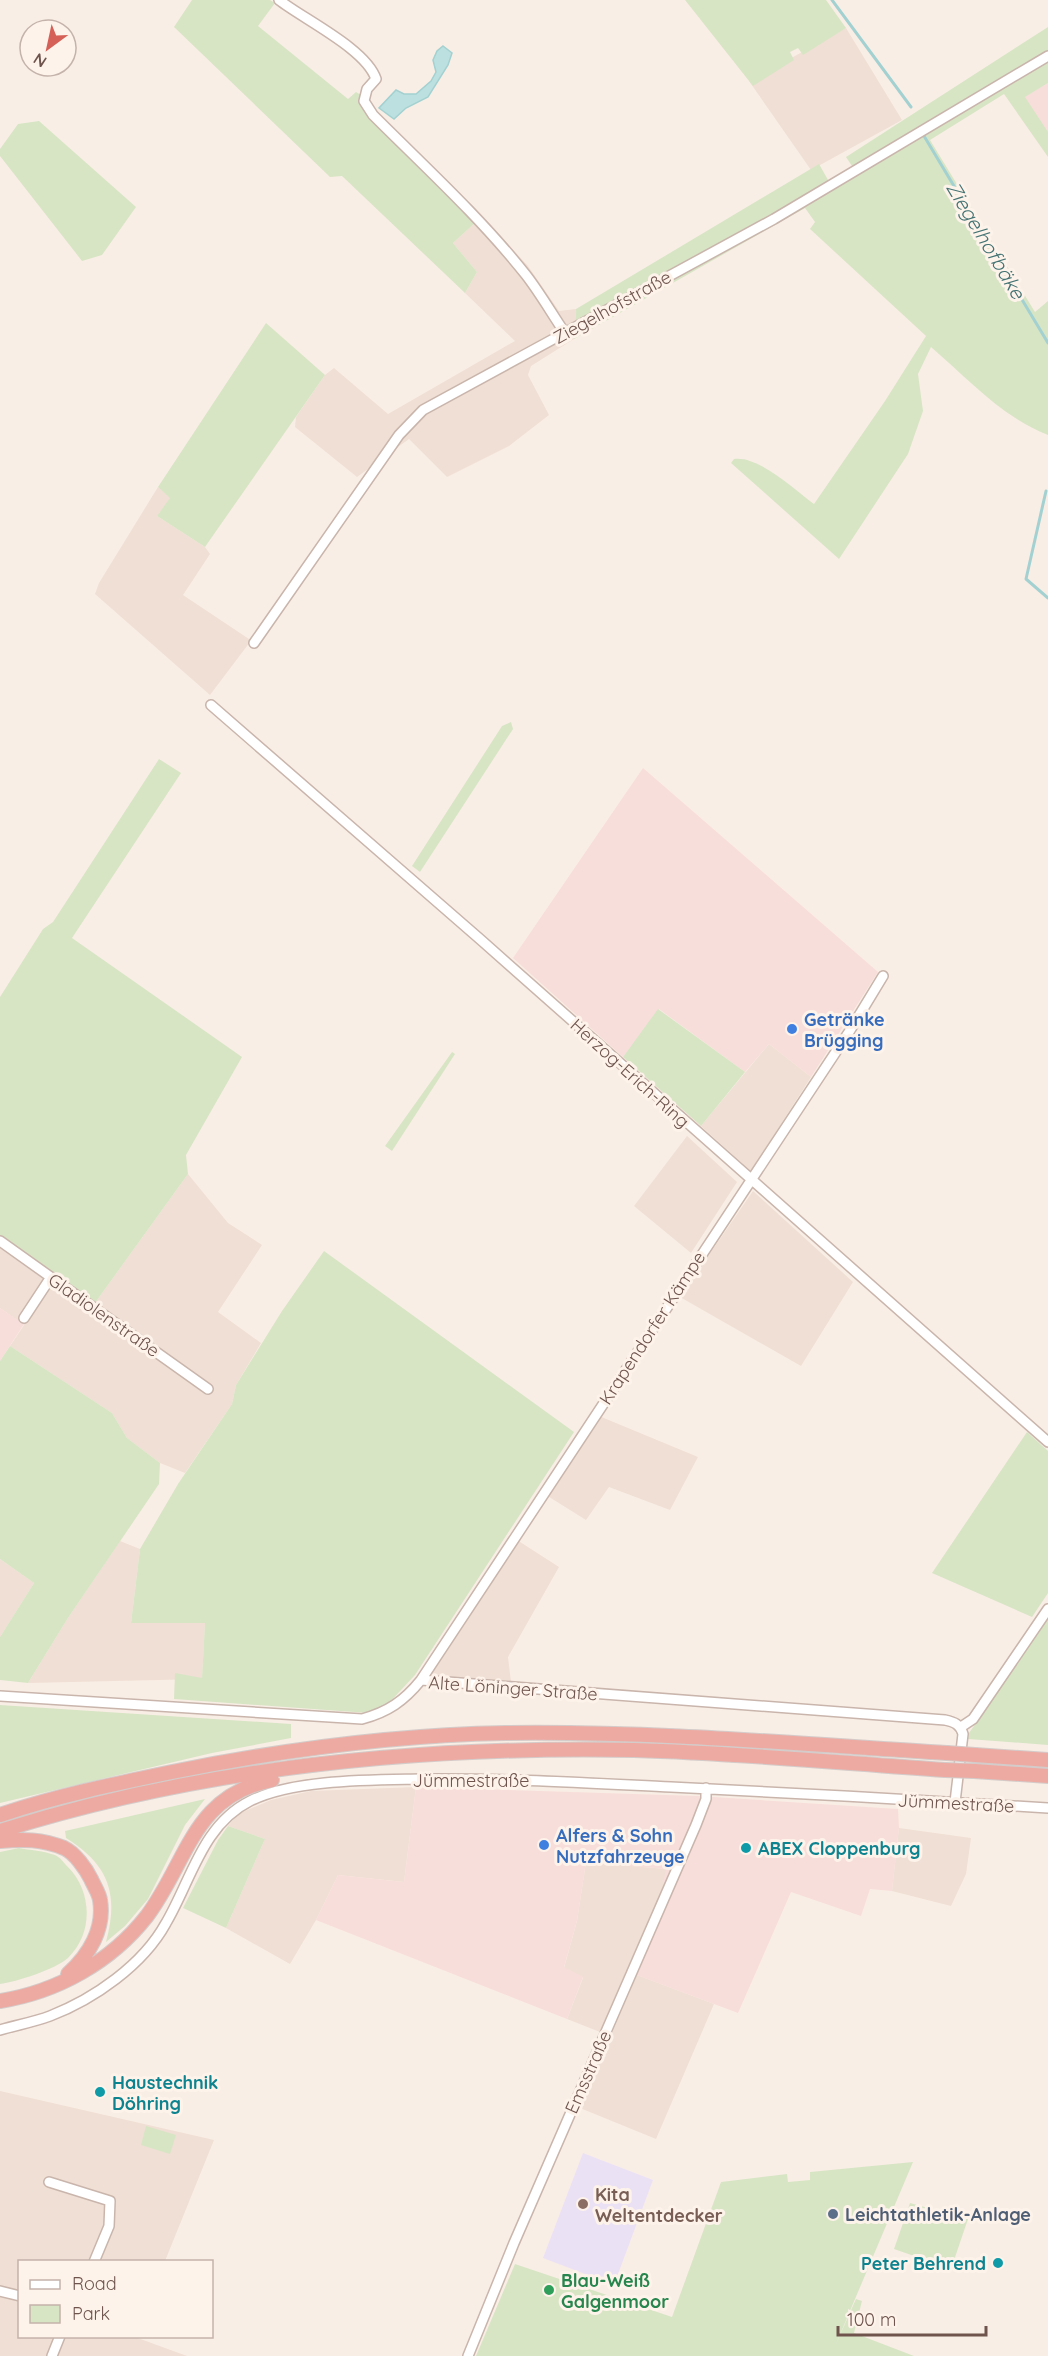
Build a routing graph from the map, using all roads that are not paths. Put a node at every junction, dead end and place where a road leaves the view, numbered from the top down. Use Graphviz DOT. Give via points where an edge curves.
graph roads {
  1 [pos="279,0"];
  2 [pos="1048,56"];
  3 [pos="565,333"];
  4 [pos="254,643"];
  5 [pos="211,705"];
  6 [pos="883,976"];
  7 [pos="750,1179"];
  8 [pos="0,1241"];
  9 [pos="51,1277"];
  10 [pos="24,1318"];
  11 [pos="208,1389"];
  12 [pos="1048,1442"];
  13 [pos="1048,1609"];
  14 [pos="421,1680"];
  15 [pos="0,1696"];
  16 [pos="961,1727"];
  17 [pos="399,1757"];
  18 [pos="1048,1760"];
  19 [pos="1048,1776"];
  20 [pos="706,1788"];
  21 [pos="955,1802"];
  22 [pos="0,1805"];
  23 [pos="19,1808"];
  24 [pos="1048,1808"];
  25 [pos="0,1815"];
  26 [pos="0,1831"];
  27 [pos="0,1841"];
  28 [pos="55,1985"];
  29 [pos="0,2001"];
  30 [pos="0,2030"];
  31 [pos="48,2182"];
  32 [pos="95,2260"];
  33 [pos="0,2291"];
  34 [pos="18,2296"];
  35 [pos="60,2338"];
  36 [pos="52,2356"];
  37 [pos="468,2356"];
  1 -- 3 [label="street" via="372,67 376,79 367,89 364,101 373,115 498,242 528,277"];
  2 -- 3 [label="street, Ziegelhofstraße" via="774,219"];
  3 -- 4 [label="street, Ziegelhofstraße" via="423,410 399,435"];
  5 -- 7 [label="street, Herzog-Erich-Ring"];
  6 -- 7 [label="street, Krapendorfer Kämpe"];
  7 -- 12 [label="street, Herzog-Erich-Ring"];
  7 -- 14 [label="street, Krapendorfer Kämpe"];
  8 -- 9 [label="street, Gladiolenstraße"];
  9 -- 10 [label="street"];
  9 -- 11 [label="street, Gladiolenstraße"];
  13 -- 16 [label="street" via="974,1719"];
  14 -- 15 [label="street, Alte Löninger Straße" via="396,1706 362,1719"];
  14 -- 16 [label="street, Alte Löninger Straße" via="945,1720"];
  16 -- 21 [label="street"];
  17 -- 19 [label="highway, bridge" via="634,1750"];
  17 -- 26 [label="highway" via="210,1782 120,1799"];
  17 -- 28 [label="highway" via="390,1764 305,1773 234,1792 208,1814 156,1901 123,1943 99,1963"];
  18 -- 23 [label="highway, bridge" via="723,1738 503,1733 308,1749 113,1784"];
  20 -- 21 [label="street, Jümmestraße"];
  20 -- 30 [label="street, Jümmestraße" via="492,1778 413,1779 307,1786 258,1797 237,1809 212,1832 165,1926 136,1961 110,1984 79,2002 50,2016"];
  20 -- 37 [label="street, Emsstraße" via="696,1825"];
  21 -- 24 [label="street, Jümmestraße"];
  22 -- 23 [label="highway"];
  23 -- 25 [label="highway"];
  27 -- 28 [label="highway" via="30,1838 66,1849 86,1870 100,1899 101,1922 94,1943"];
  28 -- 29 [label="highway"];
  31 -- 32 [label="street" via="110,2201 110,2226"];
  33 -- 34 [label="street"];
  35 -- 36 [label="street"];
}
